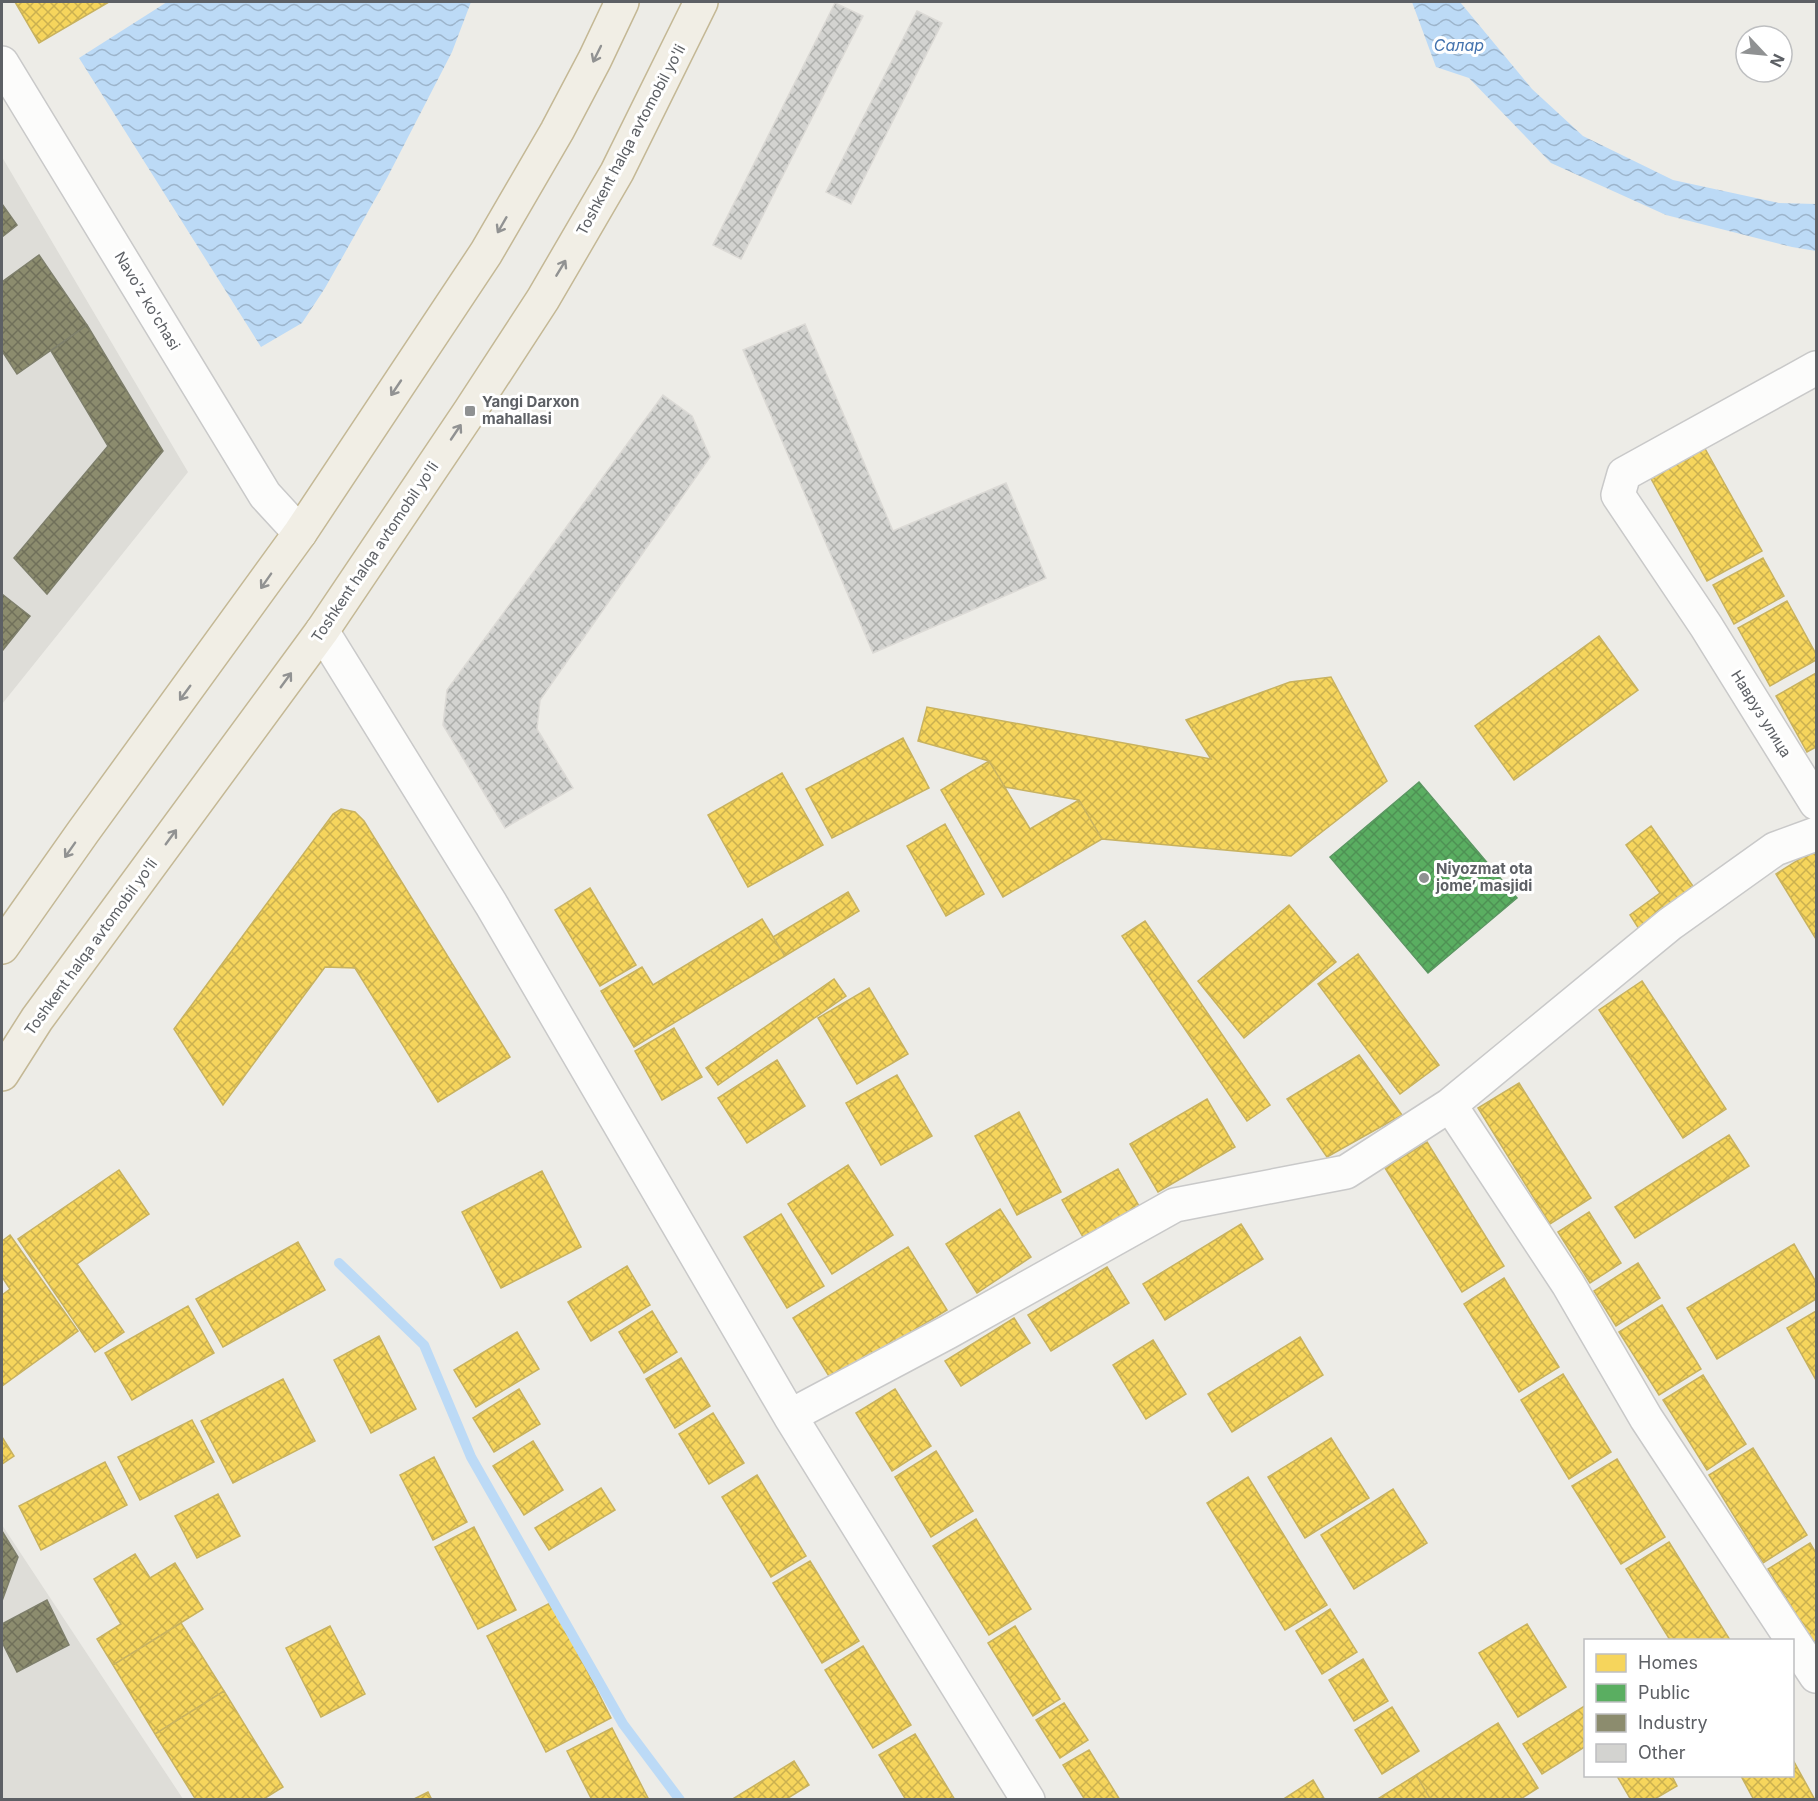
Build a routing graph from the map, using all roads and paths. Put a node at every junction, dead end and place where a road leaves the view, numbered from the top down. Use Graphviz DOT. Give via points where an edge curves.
graph roads {
  1 [pos="622,2"];
  2 [pos="701,2"];
  3 [pos="2,63"];
  4 [pos="1816,368"];
  5 [pos="300,533"];
  6 [pos="322,631"];
  7 [pos="1816,803"];
  8 [pos="1816,834"];
  9 [pos="11,922"];
  10 [pos="2,946"];
  11 [pos="37,1020"];
  12 [pos="2,1074"];
  13 [pos="2,1095"];
  14 [pos="1450,1106"];
  15 [pos="790,1416"];
  16 [pos="1792,1639"];
  17 [pos="1794,1643"];
  18 [pos="1816,1676"];
  19 [pos="1028,1800"];
  1 -- 5 [label="highway, one-way" via="557,131 486,253"];
  6 -- 2 [label="highway, Toshkent halqa avtomobil yo'li, one-way" via="549,290 617,172"];
  3 -- 5 [label="street, Navo'z ko'chasi" via="265,495"];
  4 -- 7 [label="street, Навруз улица" via="1624,474 1618,495 1706,626"];
  5 -- 9 [label="highway, one-way"];
  11 -- 6 [label="highway, Toshkent halqa avtomobil yo'li, one-way"];
  6 -- 15 [label="street" via="491,904"];
  8 -- 14 [label="street" via="1775,849 1670,924"];
  9 -- 10 [label="highway"];
  11 -- 12 [label="highway, Toshkent halqa avtomobil yo'li"];
  11 -- 13 [label="highway"];
  14 -- 15 [label="street" via="1346,1172 1175,1205"];
  14 -- 16 [label="street" via="1568,1284 1646,1418"];
  15 -- 19 [label="street"];
  17 -- 18 [label="street"];
}
